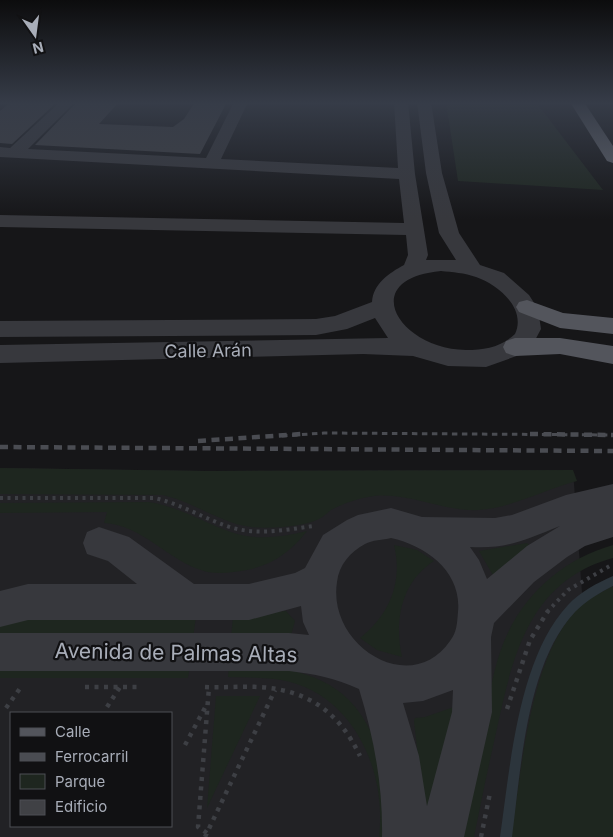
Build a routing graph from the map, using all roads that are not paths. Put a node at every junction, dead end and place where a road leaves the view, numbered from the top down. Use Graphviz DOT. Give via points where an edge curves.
graph roads {
  1 [pos="21,141"];
  2 [pos="221,141"];
  3 [pos="404,141"];
  4 [pos="430,141"];
  5 [pos="602,141"];
  6 [pos="7,153"];
  7 [pos="613,158"];
  8 [pos="210,164"];
  9 [pos="407,174"];
  10 [pos="0,221"];
  11 [pos="415,229"];
  12 [pos="413,269"];
  13 [pos="472,269"];
  14 [pos="381,307"];
  15 [pos="527,307"];
  16 [pos="613,326"];
  17 [pos="0,329"];
  18 [pos="515,347"];
  19 [pos="416,348"];
  20 [pos="0,354"];
  21 [pos="613,355"];
  22 [pos="613,498"];
  23 [pos="613,522"];
  24 [pos="425,531"];
  25 [pos="99,543"];
  26 [pos="318,580"];
  27 [pos="190,603"];
  28 [pos="0,609"];
  29 [pos="475,626"];
  30 [pos="0,652"];
  31 [pos="363,672"];
  32 [pos="405,837"];
  33 [pos="441,837"];
  1 -- 6 [label="street"];
  2 -- 8 [label="street"];
  3 -- 9 [label="street"];
  4 -- 13 [label="street" via="449,233"];
  5 -- 7 [label="highway"];
  6 -- 8 [label="street"];
  8 -- 9 [label="street"];
  9 -- 11 [label="street"];
  10 -- 11 [label="street"];
  11 -- 12 [label="street" via="418,254"];
  12 -- 13 [label="street" via="441,265"];
  12 -- 14 [label="street" via="395,278 384,291"];
  13 -- 15 [label="street" via="495,277 515,290"];
  14 -- 17 [label="street, Calle Arán" via="339,323 316,327"];
  14 -- 19 [label="street" via="391,329"];
  15 -- 16 [label="main road" via="560,320"];
  15 -- 18 [label="street" via="530,321 526,335"];
  18 -- 19 [label="street" via="478,359 451,359"];
  18 -- 21 [label="main road" via="560,346"];
  19 -- 20 [label="street, Calle Arán" via="362,346"];
  22 -- 24 [label="street" via="566,508 512,530 495,533"];
  23 -- 29 [label="street" via="567,540 539,556"];
  24 -- 26 [label="street" via="391,523 358,529 332,549"];
  24 -- 29 [label="street" via="457,556 468,574 475,593"];
  25 -- 27 [label="street" via="118,548"];
  26 -- 27 [label="street" via="298,590 258,601"];
  26 -- 31 [label="street" via="316,598 326,633 336,651"];
  27 -- 28 [label="street" via="28,602"];
  29 -- 31 [label="street" via="464,656 435,679 395,685"];
  29 -- 33 [label="street" via="472,712"];
  30 -- 31 [label="street, Avenida de Palmas Altas" via="289,652 323,656"];
  31 -- 32 [label="street" via="398,752 405,800"];
}
